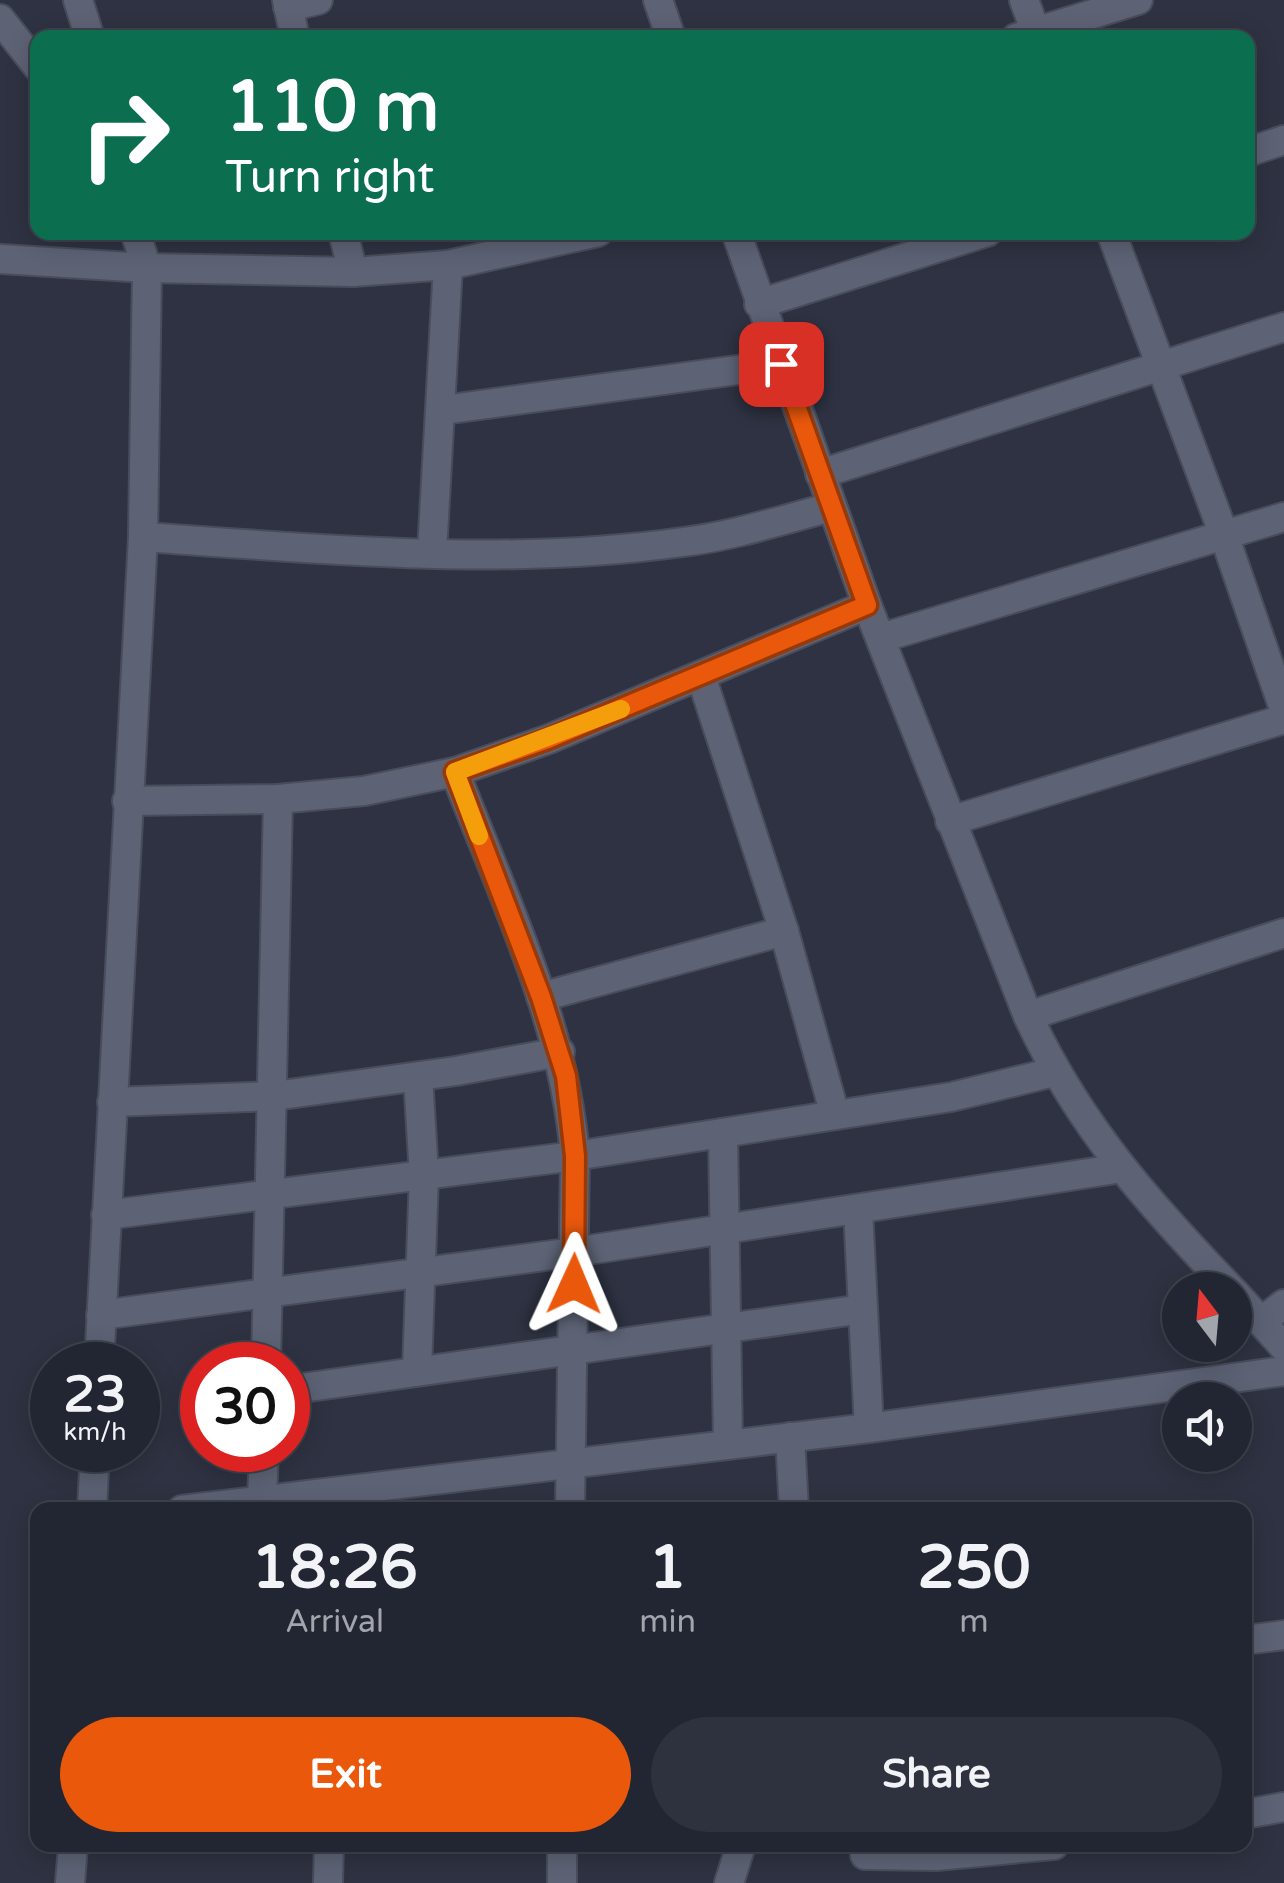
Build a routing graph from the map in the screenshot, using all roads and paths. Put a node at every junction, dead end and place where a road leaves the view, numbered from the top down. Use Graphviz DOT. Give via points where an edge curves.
graph roads {
  1 [pos="78,0"];
  2 [pos="318,0"];
  3 [pos="658,0"];
  4 [pos="1024,0"];
  5 [pos="1138,0"];
  6 [pos="288,3"];
  7 [pos="0,19"];
  8 [pos="87,30"];
  9 [pos="293,30"];
  10 [pos="668,30"];
  11 [pos="1029,30"];
  12 [pos="1045,30"];
  13 [pos="30,57"];
  14 [pos="1284,140"];
  15 [pos="1255,150"];
  16 [pos="138,240"];
  17 [pos="345,240"];
  18 [pos="562,240"];
  19 [pos="739,240"];
  20 [pos="962,240"];
  21 [pos="1114,240"];
  22 [pos="0,259"];
  23 [pos="448,265"];
  24 [pos="147,268"];
  25 [pos="353,272"];
  26 [pos="760,304"];
  27 [pos="1284,327"];
  28 [pos="781,364"];
  29 [pos="1161,366"];
  30 [pos="443,410"];
  31 [pos="820,474"];
  32 [pos="831,506"];
  33 [pos="1284,517"];
  34 [pos="1224,535"];
  35 [pos="143,538"];
  36 [pos="432,553"];
  37 [pos="867,605"];
  38 [pos="881,638"];
  39 [pos="701,676"];
  40 [pos="1284,709"];
  41 [pos="1284,718"];
  42 [pos="455,772"];
  43 [pos="278,799"];
  44 [pos="127,801"];
  45 [pos="950,820"];
  46 [pos="784,932"];
  47 [pos="1284,933"];
  48 [pos="541,997"];
  49 [pos="1028,1016"];
  50 [pos="560,1052"];
  51 [pos="1054,1072"];
  52 [pos="418,1077"];
  53 [pos="274,1096"];
  54 [pos="112,1102"];
  55 [pos="835,1115"];
  56 [pos="723,1133"];
  57 [pos="575,1156"];
  58 [pos="1122,1168"];
  59 [pos="424,1174"];
  60 [pos="271,1194"];
  61 [pos="858,1208"];
  62 [pos="106,1214"];
  63 [pos="724,1230"];
  64 [pos="575,1252"];
  65 [pos="421,1272"];
  66 [pos="1214,1272"];
  67 [pos="268,1293"];
  68 [pos="863,1309"];
  69 [pos="1273,1312"];
  70 [pos="101,1315"];
  71 [pos="726,1328"];
  72 [pos="100,1342"];
  73 [pos="267,1342"];
  74 [pos="573,1347"];
  75 [pos="1284,1347"];
  76 [pos="417,1370"];
  77 [pos="1284,1371"];
  78 [pos="310,1387"];
  79 [pos="869,1428"];
  80 [pos="790,1437"];
  81 [pos="728,1444"];
  82 [pos="571,1462"];
  83 [pos="93,1472"];
  84 [pos="263,1472"];
  85 [pos="262,1500"];
  86 [pos="341,1500"];
  87 [pos="92,1502"];
  88 [pos="246,1502"];
  89 [pos="570,1502"];
  90 [pos="794,1502"];
  91 [pos="1284,1635"];
  92 [pos="1252,1639"];
  93 [pos="1284,1807"];
  94 [pos="1252,1813"];
  95 [pos="72,1852"];
  96 [pos="329,1852"];
  97 [pos="562,1852"];
  98 [pos="739,1852"];
  99 [pos="979,1852"];
  100 [pos="864,1861"];
  101 [pos="70,1883"];
  102 [pos="328,1883"];
  103 [pos="562,1883"];
  104 [pos="729,1883"];
  1 -- 8 [label="street"];
  2 -- 6 [label="street"];
  3 -- 10 [label="street"];
  4 -- 11 [label="street"];
  5 -- 12 [label="street"];
  6 -- 9 [label="street"];
  7 -- 13 [label="street"];
  14 -- 15 [label="street"];
  16 -- 24 [label="street"];
  17 -- 25 [label="street"];
  18 -- 23 [label="street"];
  19 -- 26 [label="street"];
  20 -- 26 [label="street"];
  21 -- 29 [label="street"];
  22 -- 24 [label="street"];
  23 -- 25 [label="street"];
  23 -- 30 [label="street"];
  24 -- 25 [label="street"];
  24 -- 35 [label="street"];
  26 -- 28 [label="street"];
  27 -- 29 [label="street"];
  28 -- 30 [label="street"];
  28 -- 31 [label="street"];
  29 -- 31 [label="street"];
  29 -- 34 [label="street"];
  30 -- 36 [label="street"];
  31 -- 32 [label="street"];
  32 -- 36 [label="street" via="688,542"];
  32 -- 37 [label="street"];
  33 -- 34 [label="street"];
  34 -- 38 [label="street"];
  34 -- 40 [label="street"];
  35 -- 36 [label="street"];
  35 -- 44 [label="street"];
  37 -- 38 [label="street"];
  37 -- 39 [label="street"];
  38 -- 45 [label="street"];
  39 -- 42 [label="street"];
  39 -- 46 [label="street"];
  41 -- 45 [label="street"];
  42 -- 43 [label="street" via="364,791"];
  42 -- 48 [label="street"];
  43 -- 44 [label="street"];
  43 -- 53 [label="street"];
  44 -- 54 [label="street"];
  45 -- 49 [label="street"];
  46 -- 48 [label="street"];
  46 -- 55 [label="street"];
  47 -- 49 [label="street"];
  48 -- 50 [label="street"];
  49 -- 51 [label="street"];
  50 -- 52 [label="street"];
  50 -- 57 [label="street"];
  51 -- 55 [label="street"];
  51 -- 58 [label="street"];
  52 -- 53 [label="street"];
  52 -- 59 [label="street"];
  53 -- 54 [label="street"];
  53 -- 60 [label="street"];
  54 -- 62 [label="street"];
  55 -- 56 [label="street"];
  56 -- 57 [label="street"];
  56 -- 63 [label="street"];
  57 -- 59 [label="street"];
  57 -- 64 [label="street"];
  58 -- 61 [label="street"];
  58 -- 66 [label="street"];
  59 -- 60 [label="street"];
  59 -- 65 [label="street"];
  60 -- 62 [label="street"];
  60 -- 67 [label="street"];
  61 -- 63 [label="street"];
  61 -- 68 [label="street"];
  62 -- 70 [label="street"];
  63 -- 64 [label="street"];
  63 -- 71 [label="street"];
  64 -- 65 [label="street"];
  64 -- 74 [label="street"];
  65 -- 67 [label="street"];
  65 -- 76 [label="street"];
  67 -- 70 [label="street"];
  67 -- 73 [label="street"];
  68 -- 71 [label="street"];
  68 -- 79 [label="street"];
  69 -- 75 [label="street"];
  70 -- 72 [label="street"];
  71 -- 74 [label="street"];
  71 -- 81 [label="street"];
  74 -- 76 [label="street"];
  74 -- 82 [label="street"];
  76 -- 78 [label="street"];
  77 -- 79 [label="street"];
  79 -- 80 [label="street"];
  80 -- 81 [label="street"];
  80 -- 90 [label="street"];
  81 -- 82 [label="street"];
  82 -- 86 [label="street"];
  82 -- 89 [label="street"];
  83 -- 87 [label="street"];
  84 -- 85 [label="street"];
  85 -- 86 [label="street"];
  85 -- 88 [label="street"];
  91 -- 92 [label="street"];
  93 -- 94 [label="street"];
  95 -- 101 [label="street"];
  96 -- 102 [label="street"];
  97 -- 103 [label="street"];
  98 -- 104 [label="street"];
  99 -- 100 [label="street"];
}
